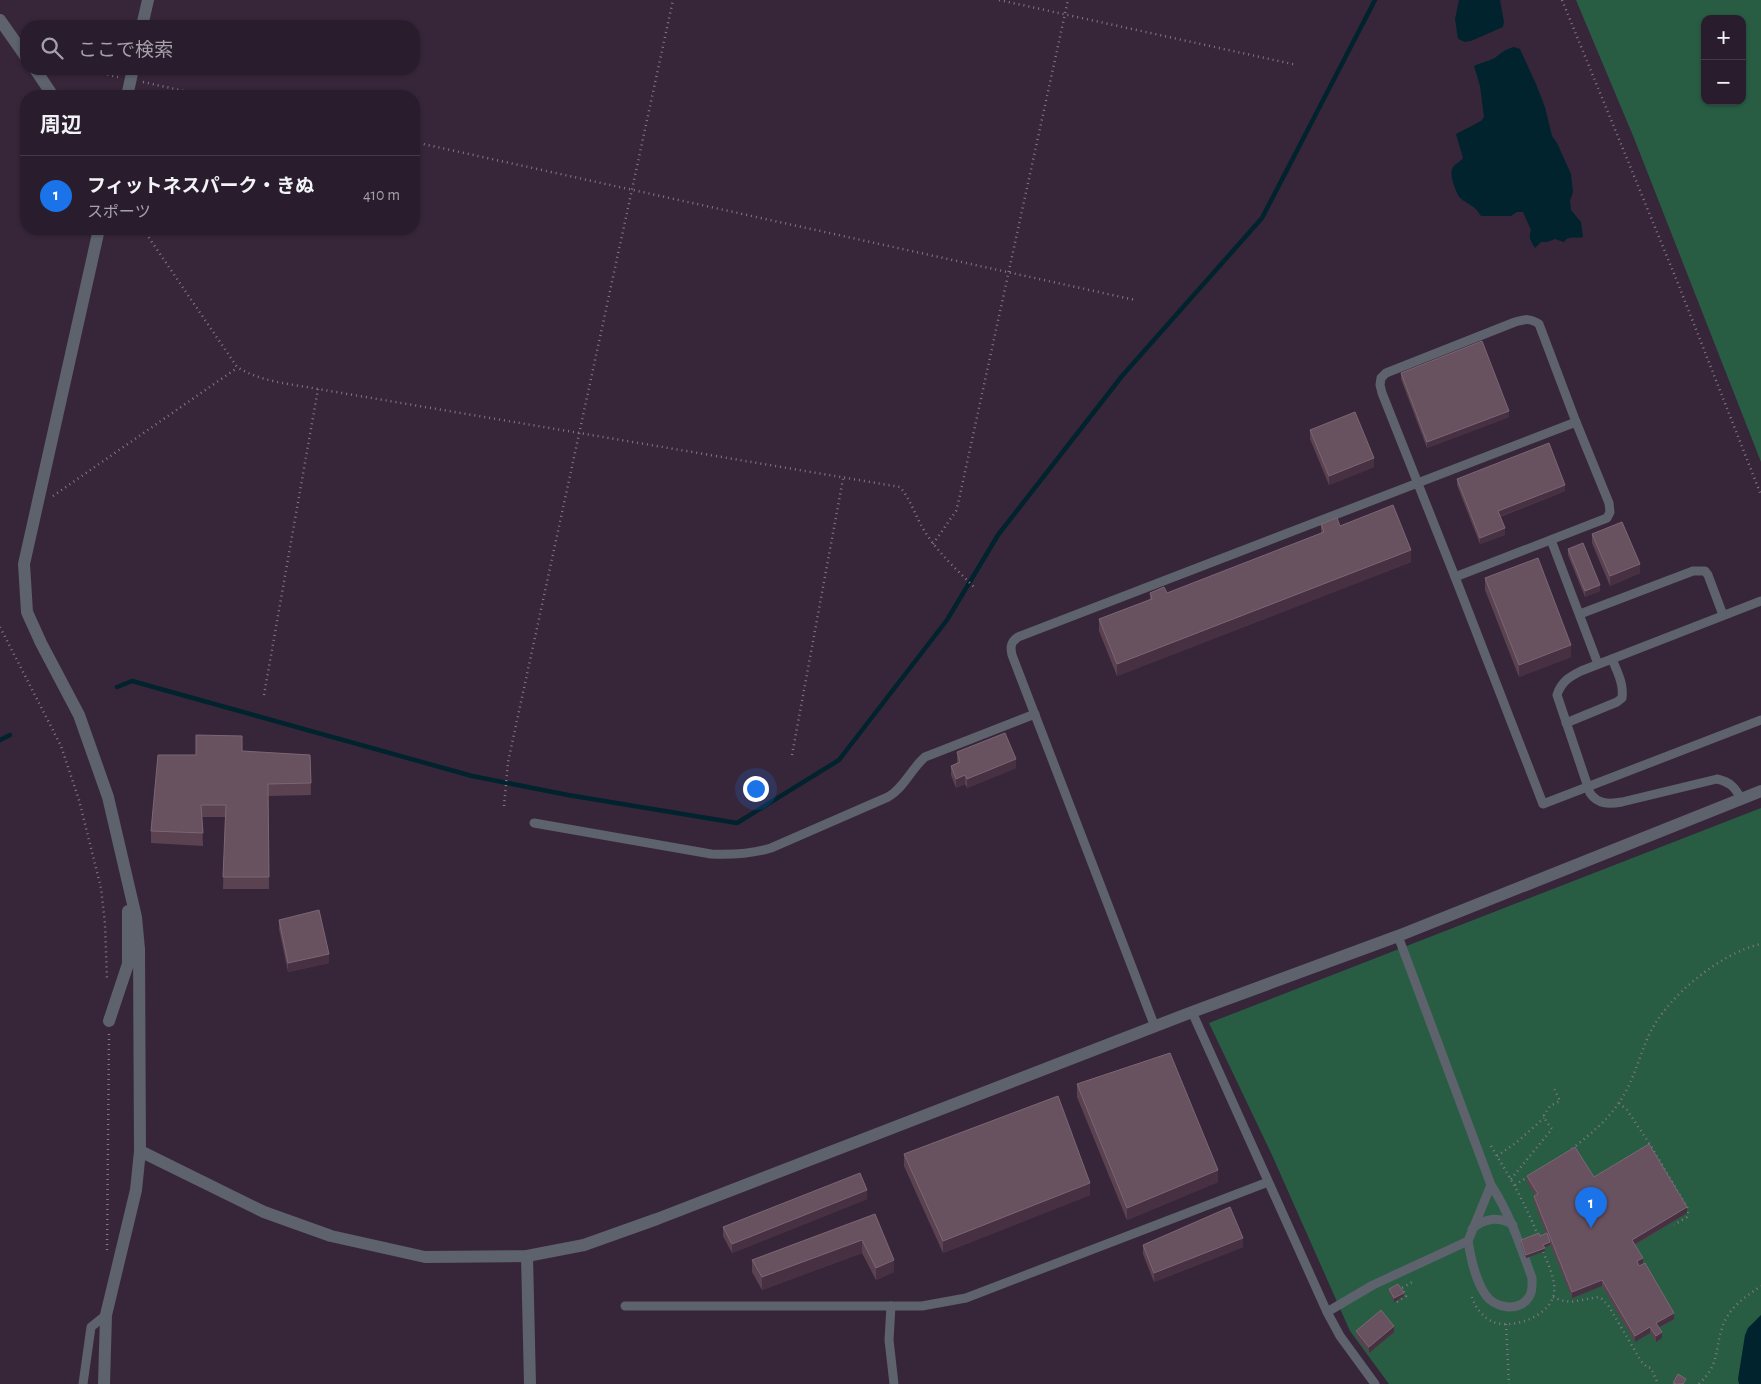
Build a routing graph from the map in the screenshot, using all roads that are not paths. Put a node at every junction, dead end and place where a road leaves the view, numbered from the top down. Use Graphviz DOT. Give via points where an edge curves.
graph roads {
  1 [pos="148,0"];
  2 [pos="0,20"];
  3 [pos="143,20"];
  4 [pos="20,48"];
  5 [pos="38,75"];
  6 [pos="132,75"];
  7 [pos="49,90"];
  8 [pos="128,90"];
  9 [pos="98,235"];
  10 [pos="1576,422"];
  11 [pos="1417,483"];
  12 [pos="1551,540"];
  13 [pos="1455,578"];
  14 [pos="1761,601"];
  15 [pos="1580,614"];
  16 [pos="1723,615"];
  17 [pos="1612,659"];
  18 [pos="1598,664"];
  19 [pos="1035,714"];
  20 [pos="1761,720"];
  21 [pos="1566,723"];
  22 [pos="1588,787"];
  23 [pos="1761,791"];
  24 [pos="1741,799"];
  25 [pos="534,823"];
  26 [pos="128,879"];
  27 [pos="1398,936"];
  28 [pos="1192,1012"];
  29 [pos="109,1020"];
  30 [pos="1155,1027"];
  31 [pos="140,1151"];
  32 [pos="1268,1182"];
  33 [pos="1491,1185"];
  34 [pos="1513,1225"];
  35 [pos="1472,1229"];
  36 [pos="1468,1241"];
  37 [pos="527,1256"];
  38 [pos="625,1306"];
  39 [pos="891,1306"];
  40 [pos="1327,1312"];
  41 [pos="106,1315"];
  42 [pos="83,1384"];
  43 [pos="104,1384"];
  44 [pos="530,1384"];
  45 [pos="894,1384"];
  46 [pos="1375,1384"];
  1 -- 3 [label="street"];
  2 -- 4 [label="street"];
  5 -- 7 [label="street"];
  6 -- 8 [label="street"];
  9 -- 26 [label="street" via="24,564 27,612 79,715 108,797"];
  10 -- 11 [label="lane"];
  10 -- 11 [label="lane" via="1539,324 1532,319 1515,322 1386,373 1381,378 1382,393"];
  10 -- 12 [label="lane" via="1610,512 1607,518"];
  11 -- 13 [label="lane"];
  11 -- 19 [label="lane" via="1018,636 1010,648"];
  12 -- 13 [label="lane"];
  12 -- 15 [label="lane"];
  13 -- 22 [label="lane" via="1543,804"];
  14 -- 16 [label="lane"];
  15 -- 16 [label="lane" via="1700,570 1708,575"];
  15 -- 18 [label="lane"];
  16 -- 17 [label="lane"];
  17 -- 18 [label="lane"];
  17 -- 21 [label="lane" via="1620,680 1622,698"];
  18 -- 21 [label="lane" via="1568,678 1560,686 1557,695"];
  19 -- 25 [label="lane" via="925,756 896,792 888,797 753,853 711,854"];
  19 -- 30 [label="lane"];
  20 -- 22 [label="lane"];
  21 -- 22 [label="lane"];
  22 -- 24 [label="lane" via="1594,799 1610,804 1717,779 1728,781"];
  23 -- 24 [label="street"];
  24 -- 27 [label="street"];
  26 -- 29 [label="street" via="128,964"];
  26 -- 31 [label="street" via="139,949"];
  27 -- 28 [label="street"];
  27 -- 33 [label="lane"];
  28 -- 30 [label="street"];
  28 -- 32 [label="lane"];
  30 -- 37 [label="street" via="657,1219 584,1245"];
  31 -- 37 [label="street" via="264,1212 331,1236 425,1257"];
  31 -- 41 [label="street" via="136,1190"];
  32 -- 39 [label="lane" via="966,1298 922,1306"];
  32 -- 40 [label="lane"];
  33 -- 34 [label="lane"];
  33 -- 35 [label="lane"];
  34 -- 35 [label="lane" via="1499,1219 1488,1219"];
  34 -- 36 [label="lane" via="1532,1278 1529,1297 1520,1305 1496,1304 1486,1295 1476,1274"];
  35 -- 36 [label="lane"];
  36 -- 40 [label="lane" via="1373,1285"];
  37 -- 44 [label="street"];
  38 -- 39 [label="lane"];
  39 -- 45 [label="lane" via="889,1340"];
  40 -- 46 [label="lane"];
  41 -- 42 [label="lane" via="91,1327"];
  41 -- 43 [label="street"];
}
